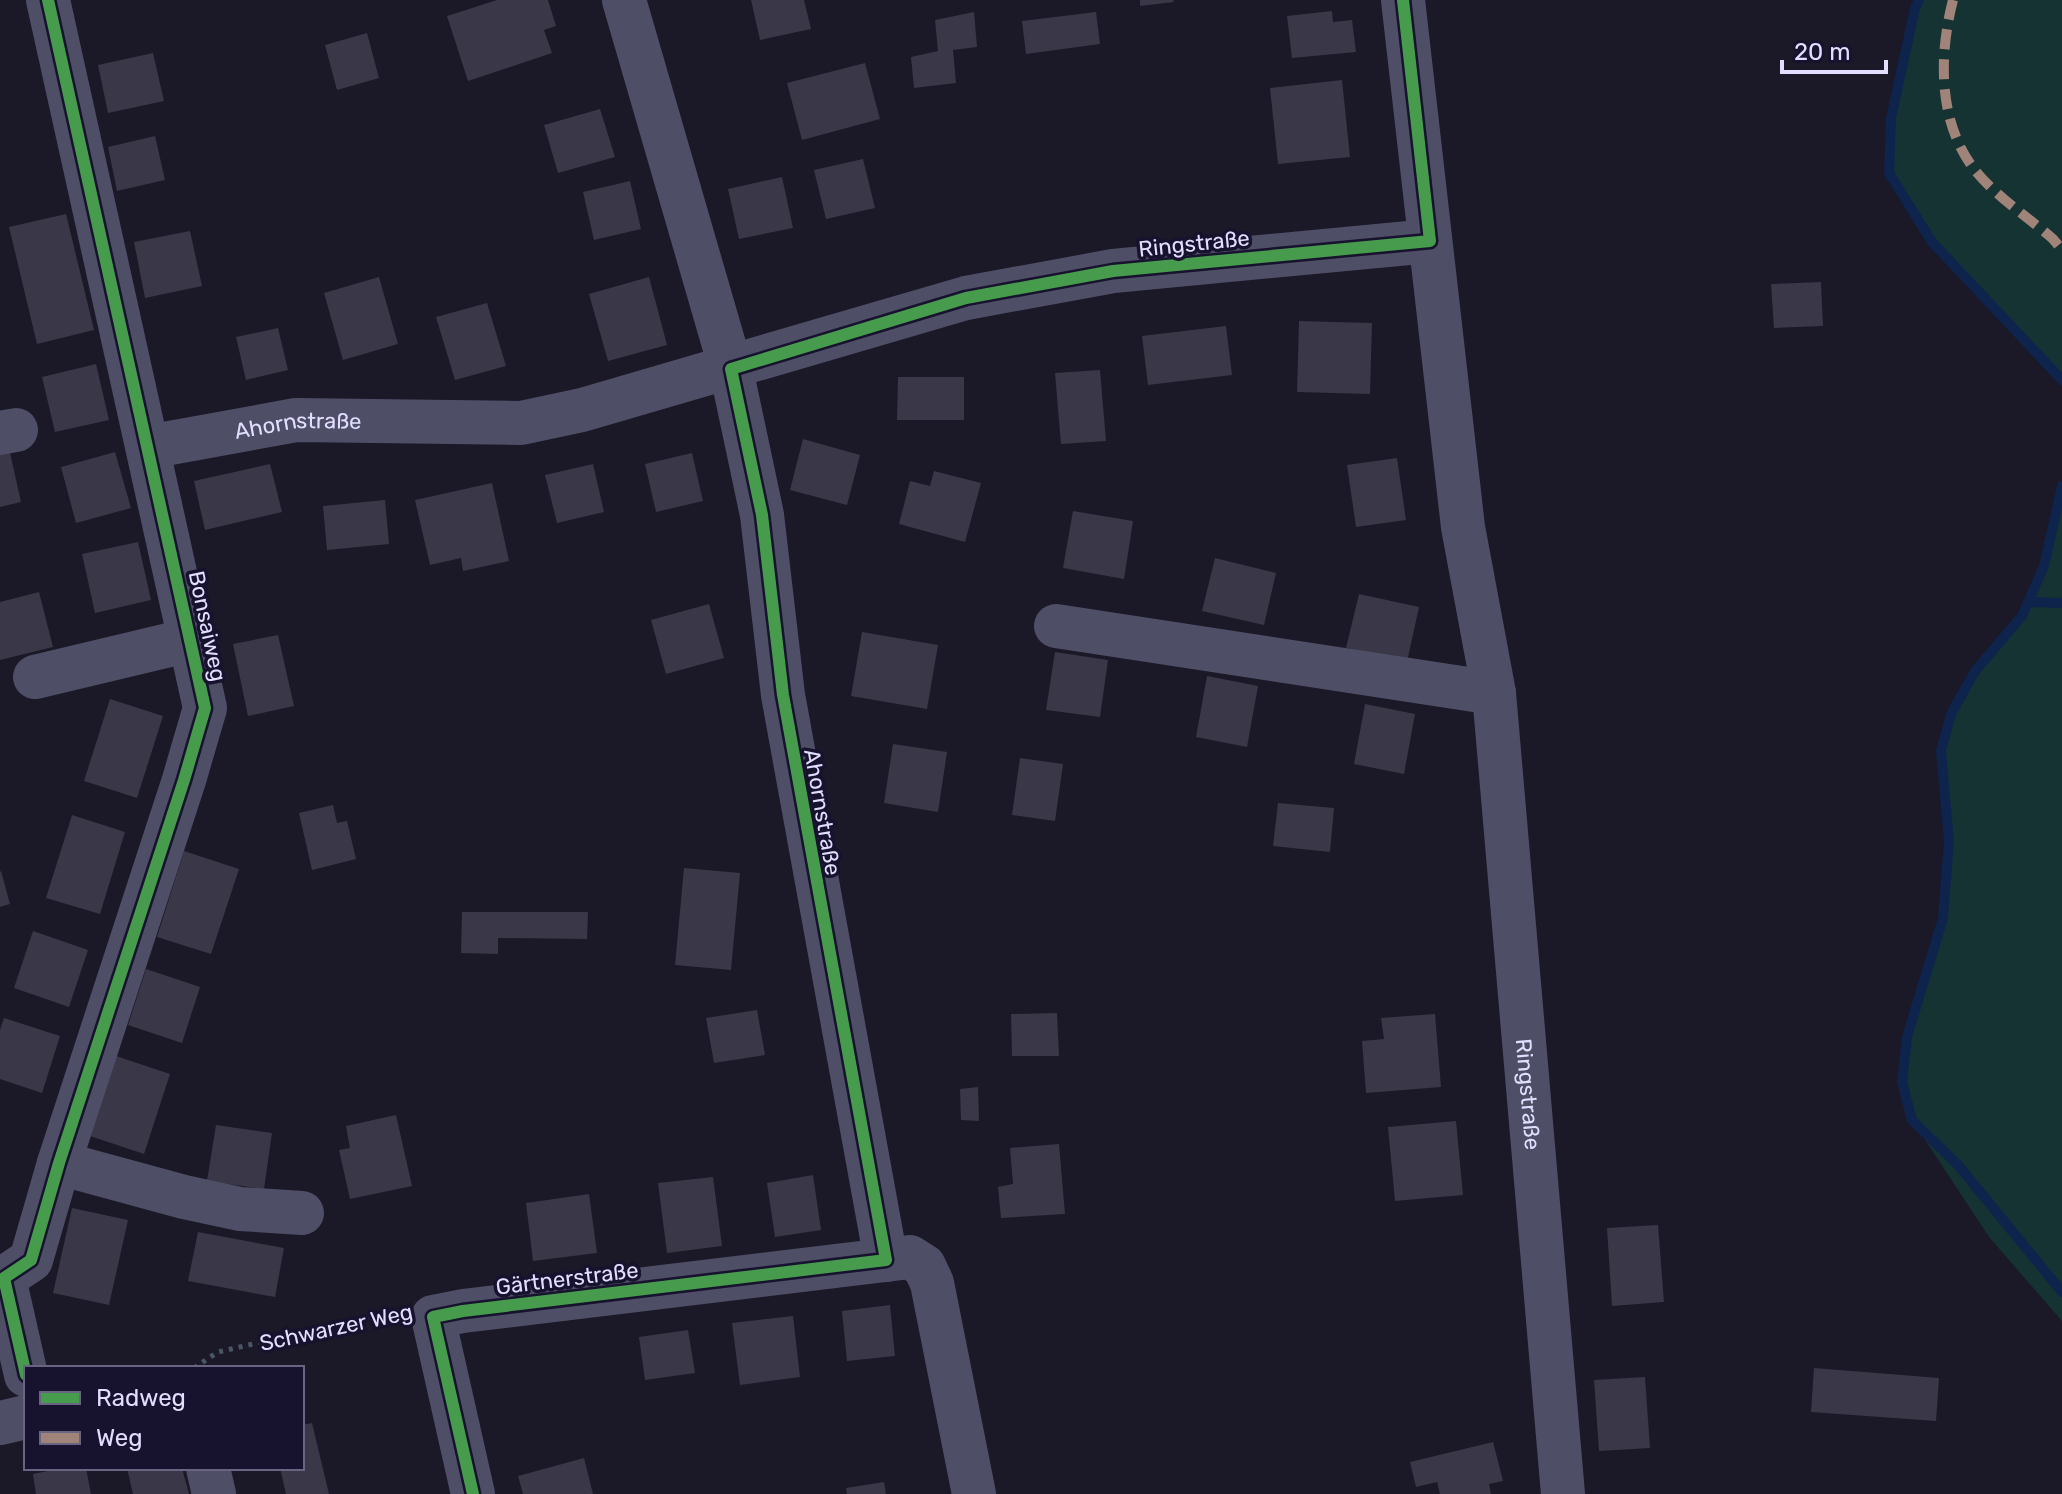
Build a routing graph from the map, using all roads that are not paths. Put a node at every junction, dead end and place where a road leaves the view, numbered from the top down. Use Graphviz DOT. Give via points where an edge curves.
graph roads {
  1 [pos="48,0"];
  2 [pos="624,0"];
  3 [pos="1403,0"];
  4 [pos="1430,241"];
  5 [pos="731,369"];
  6 [pos="148,447"];
  7 [pos="1056,626"];
  8 [pos="190,640"];
  9 [pos="35,677"];
  10 [pos="1494,693"];
  11 [pos="59,1163"];
  12 [pos="302,1213"];
  13 [pos="886,1260"];
  14 [pos="2,1270"];
  15 [pos="24,1366"];
  16 [pos="24,1417"];
  17 [pos="0,1423"];
  18 [pos="208,1470"];
  19 [pos="214,1494"];
  20 [pos="473,1494"];
  21 [pos="974,1494"];
  22 [pos="1563,1494"];
  1 -- 6 [label="street, Bonsaiweg"];
  2 -- 5 [label="street, Ahornstraße"];
  3 -- 4 [label="street, Ringstraße"];
  4 -- 5 [label="street, Ringstraße" via="1098,274 966,298"];
  4 -- 10 [label="street, Ringstraße" via="1463,527"];
  5 -- 6 [label="street, Ahornstraße" via="521,423 296,420"];
  5 -- 13 [label="street, Ahornstraße" via="762,515 808,846"];
  6 -- 8 [label="street, Bonsaiweg"];
  7 -- 10 [label="street"];
  8 -- 9 [label="street, Bonsaiweg"];
  8 -- 11 [label="street, Bonsaiweg" via="205,708"];
  10 -- 22 [label="street, Ringstraße"];
  11 -- 12 [label="street" via="240,1209"];
  11 -- 14 [label="street, Bonsaiweg" via="31,1260"];
  13 -- 20 [label="street, Gärtnerstraße" via="433,1317"];
  13 -- 21 [label="street" via="910,1257 924,1266 932,1283"];
  14 -- 15 [label="street, Bonsaiweg"];
  16 -- 17 [label="street"];
  18 -- 19 [label="street"];
}
